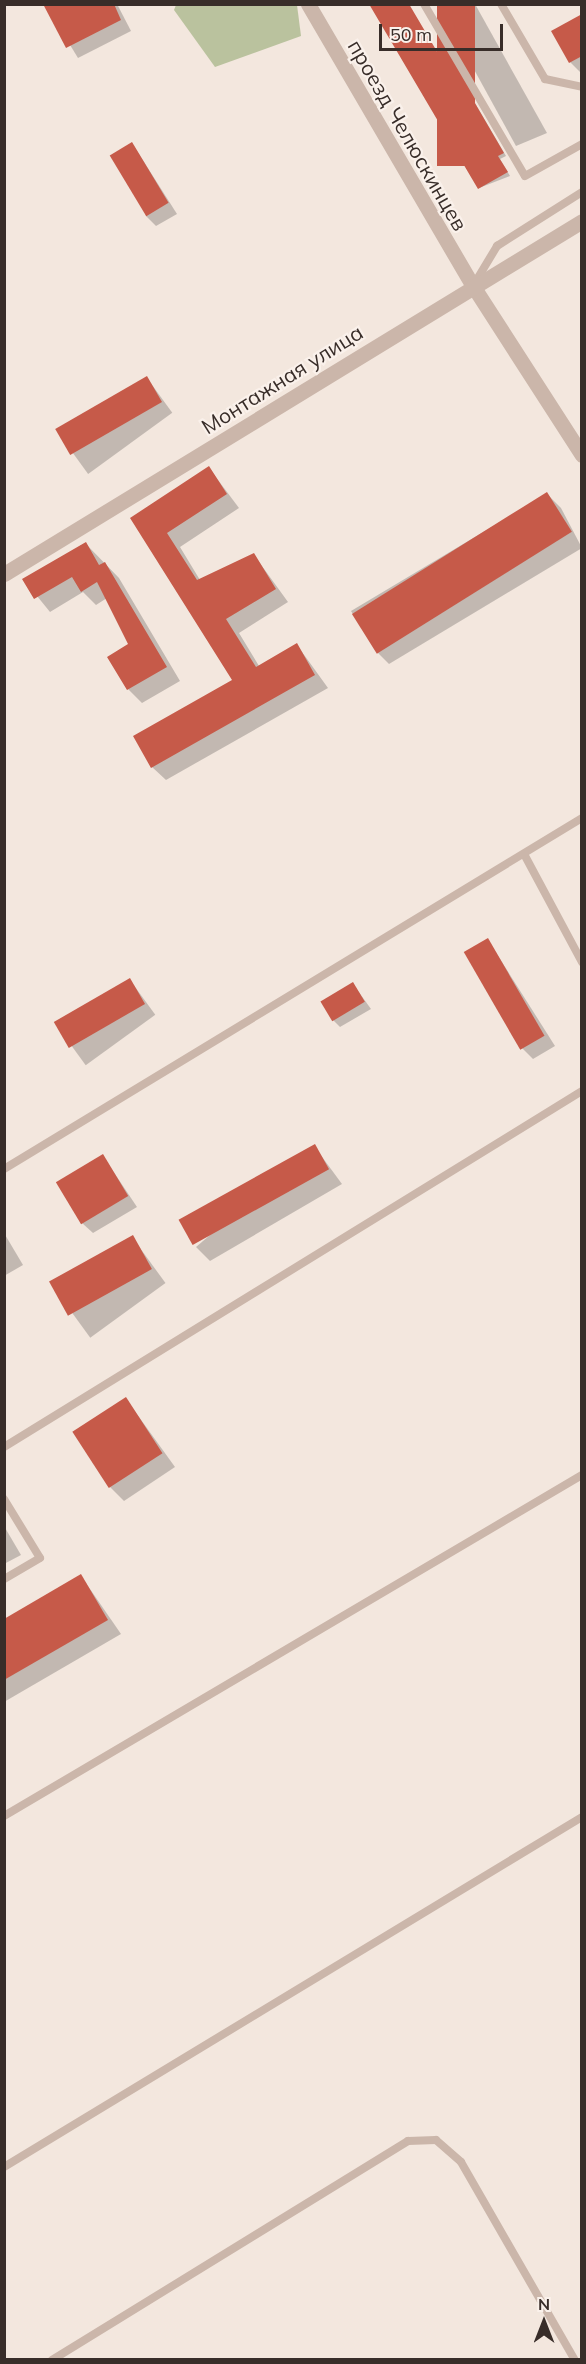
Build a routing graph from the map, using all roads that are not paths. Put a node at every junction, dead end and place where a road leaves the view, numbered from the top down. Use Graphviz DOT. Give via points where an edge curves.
graph roads {
  1 [pos="308,4"];
  2 [pos="424,4"];
  3 [pos="501,4"];
  4 [pos="582,87"];
  5 [pos="582,144"];
  6 [pos="582,192"];
  7 [pos="582,221"];
  8 [pos="472,286"];
  9 [pos="582,455"];
  10 [pos="4,574"];
  11 [pos="582,818"];
  12 [pos="524,854"];
  13 [pos="582,962"];
  14 [pos="582,1091"];
  15 [pos="4,1169"];
  16 [pos="4,1447"];
  17 [pos="582,1475"];
  18 [pos="4,1498"];
  19 [pos="4,1579"];
  20 [pos="4,1816"];
  21 [pos="582,1818"];
  22 [pos="4,2167"];
  23 [pos="52,2360"];
  24 [pos="575,2360"];
  1 -- 8 [label="street, проезд Челюскинцев"];
  2 -- 5 [label="lane" via="525,176"];
  3 -- 4 [label="lane" via="545,79"];
  6 -- 8 [label="lane" via="497,246"];
  7 -- 8 [label="street, Монтажная улица"];
  8 -- 9 [label="street, проезд Челюскинцев"];
  8 -- 10 [label="street, Монтажная улица"];
  11 -- 12 [label="lane"];
  12 -- 13 [label="lane"];
  12 -- 15 [label="lane"];
  14 -- 16 [label="lane"];
  17 -- 20 [label="lane"];
  18 -- 19 [label="lane" via="40,1558"];
  21 -- 22 [label="lane"];
  23 -- 24 [label="lane" via="408,2141 436,2140 461,2162"];
}
